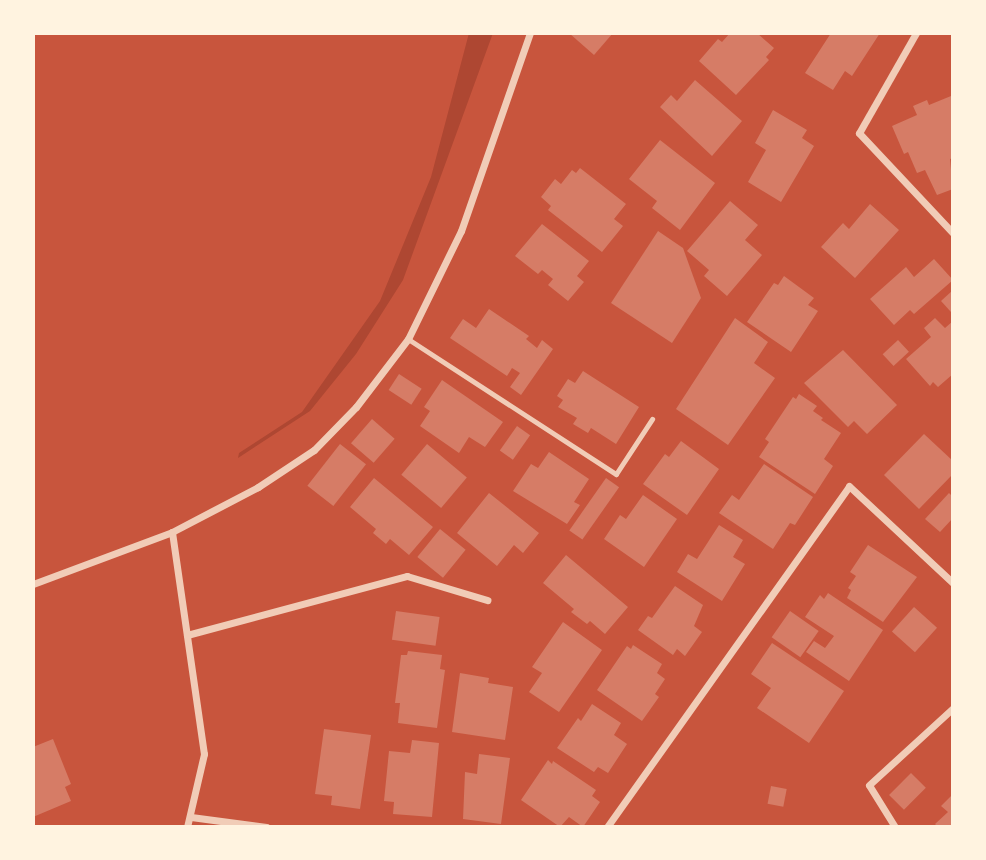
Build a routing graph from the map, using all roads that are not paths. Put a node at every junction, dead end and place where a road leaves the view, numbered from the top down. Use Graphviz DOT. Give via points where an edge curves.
graph roads {
  1 [pos="530,33"];
  2 [pos="916,33"];
  3 [pos="953,233"];
  4 [pos="408,339"];
  5 [pos="652,419"];
  6 [pos="172,532"];
  7 [pos="953,583"];
  8 [pos="33,584"];
  9 [pos="487,600"];
  10 [pos="187,635"];
  11 [pos="953,708"];
  12 [pos="191,817"];
  13 [pos="187,827"];
  14 [pos="266,827"];
  15 [pos="607,827"];
  16 [pos="895,827"];
  1 -- 4 [label="street" via="461,231"];
  2 -- 3 [label="street" via="859,133"];
  4 -- 5 [label="lane" via="616,474"];
  4 -- 6 [label="street" via="356,407 314,450 258,487"];
  6 -- 8 [label="street"];
  6 -- 10 [label="street"];
  7 -- 15 [label="street" via="849,486"];
  9 -- 10 [label="street" via="407,576"];
  10 -- 12 [label="street" via="204,754"];
  11 -- 16 [label="street" via="869,785"];
  12 -- 13 [label="street"];
  12 -- 14 [label="street"];
}
